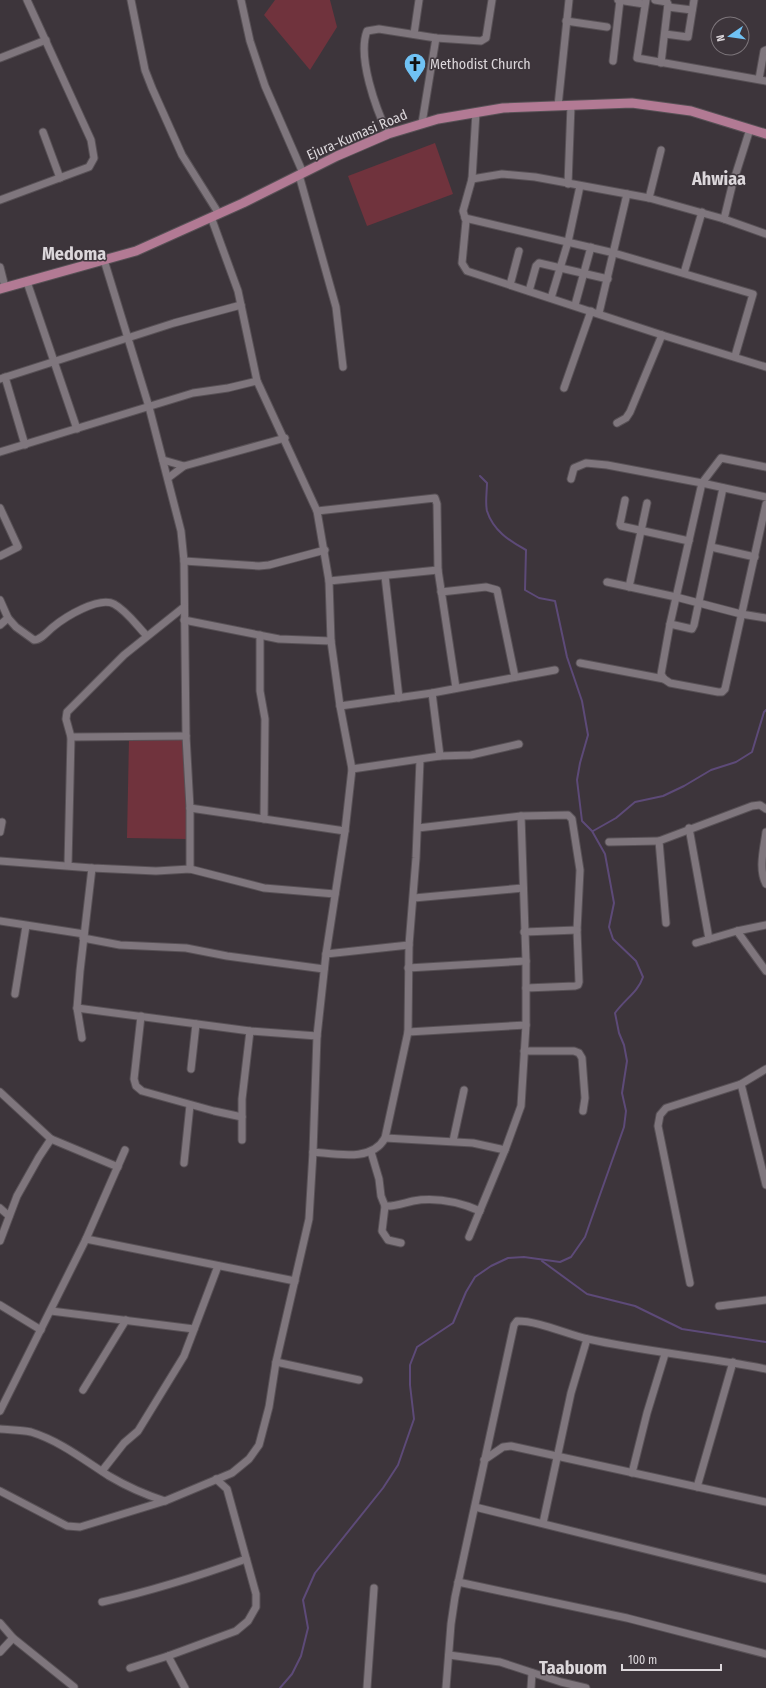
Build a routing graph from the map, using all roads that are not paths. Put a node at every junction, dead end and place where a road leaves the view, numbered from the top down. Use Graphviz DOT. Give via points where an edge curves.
graph roads {
  1 [pos="27,0"];
  2 [pos="131,0"];
  3 [pos="241,0"];
  4 [pos="419,0"];
  5 [pos="492,0"];
  6 [pos="569,0"];
  7 [pos="620,0"];
  8 [pos="655,0"];
  9 [pos="694,0"];
  10 [pos="645,2"];
  11 [pos="668,7"];
  12 [pos="692,10"];
  13 [pos="566,21"];
  14 [pos="607,27"];
  15 [pos="414,34"];
  16 [pos="665,34"];
  17 [pos="436,38"];
  18 [pos="46,40"];
  19 [pos="766,50"];
  20 [pos="0,58"];
  21 [pos="614,61"];
  22 [pos="661,63"];
  23 [pos="763,80"];
  24 [pos="571,105"];
  25 [pos="558,106"];
  26 [pos="476,112"];
  27 [pos="422,123"];
  28 [pos="750,130"];
  29 [pos="43,132"];
  30 [pos="388,134"];
  31 [pos="766,134"];
  32 [pos="661,150"];
  33 [pos="301,174"];
  34 [pos="60,178"];
  35 [pos="472,178"];
  36 [pos="568,184"];
  37 [pos="580,186"];
  38 [pos="627,194"];
  39 [pos="649,198"];
  40 [pos="0,200"];
  41 [pos="702,212"];
  42 [pos="215,215"];
  43 [pos="465,218"];
  44 [pos="724,219"];
  45 [pos="766,234"];
  46 [pos="568,242"];
  47 [pos="591,247"];
  48 [pos="519,251"];
  49 [pos="614,253"];
  50 [pos="104,260"];
  51 [pos="0,267"];
  52 [pos="561,267"];
  53 [pos="584,273"];
  54 [pos="684,273"];
  55 [pos="608,279"];
  56 [pos="27,282"];
  57 [pos="510,285"];
  58 [pos="2,288"];
  59 [pos="529,291"];
  60 [pos="551,298"];
  61 [pos="241,305"];
  62 [pos="575,306"];
  63 [pos="591,311"];
  64 [pos="599,313"];
  65 [pos="662,335"];
  66 [pos="128,338"];
  67 [pos="735,356"];
  68 [pos="54,363"];
  69 [pos="343,367"];
  70 [pos="766,367"];
  71 [pos="2,378"];
  72 [pos="257,381"];
  73 [pos="564,388"];
  74 [pos="149,407"];
  75 [pos="617,423"];
  76 [pos="76,429"];
  77 [pos="285,438"];
  78 [pos="25,445"];
  79 [pos="0,452"];
  80 [pos="162,460"];
  81 [pos="184,466"];
  82 [pos="766,467"];
  83 [pos="168,478"];
  84 [pos="571,479"];
  85 [pos="702,483"];
  86 [pos="723,488"];
  87 [pos="766,497"];
  88 [pos="624,500"];
  89 [pos="647,503"];
  90 [pos="766,504"];
  91 [pos="0,508"];
  92 [pos="317,511"];
  93 [pos="641,531"];
  94 [pos="689,540"];
  95 [pos="711,547"];
  96 [pos="325,550"];
  97 [pos="0,556"];
  98 [pos="755,557"];
  99 [pos="184,561"];
  100 [pos="438,570"];
  101 [pos="385,576"];
  102 [pos="329,581"];
  103 [pos="607,582"];
  104 [pos="629,587"];
  105 [pos="441,592"];
  106 [pos="676,597"];
  107 [pos="0,600"];
  108 [pos="699,604"];
  109 [pos="184,607"];
  110 [pos="741,614"];
  111 [pos="8,618"];
  112 [pos="766,618"];
  113 [pos="184,620"];
  114 [pos="670,624"];
  115 [pos="0,625"];
  116 [pos="260,635"];
  117 [pos="147,636"];
  118 [pos="331,642"];
  119 [pos="580,663"];
  120 [pos="555,670"];
  121 [pos="515,677"];
  122 [pos="664,679"];
  123 [pos="456,688"];
  124 [pos="432,693"];
  125 [pos="399,698"];
  126 [pos="340,706"];
  127 [pos="72,736"];
  128 [pos="186,736"];
  129 [pos="519,744"];
  130 [pos="440,756"];
  131 [pos="420,760"];
  132 [pos="352,769"];
  133 [pos="190,808"];
  134 [pos="766,809"];
  135 [pos="521,816"];
  136 [pos="264,819"];
  137 [pos="2,822"];
  138 [pos="418,828"];
  139 [pos="689,828"];
  140 [pos="345,831"];
  141 [pos="0,832"];
  142 [pos="766,832"];
  143 [pos="659,841"];
  144 [pos="609,842"];
  145 [pos="0,861"];
  146 [pos="68,865"];
  147 [pos="92,868"];
  148 [pos="190,869"];
  149 [pos="766,884"];
  150 [pos="523,888"];
  151 [pos="335,894"];
  152 [pos="414,898"];
  153 [pos="0,921"];
  154 [pos="666,923"];
  155 [pos="766,925"];
  156 [pos="26,926"];
  157 [pos="577,930"];
  158 [pos="736,931"];
  159 [pos="524,932"];
  160 [pos="84,936"];
  161 [pos="709,939"];
  162 [pos="696,943"];
  163 [pos="409,944"];
  164 [pos="326,954"];
  165 [pos="526,961"];
  166 [pos="408,968"];
  167 [pos="324,969"];
  168 [pos="766,971"];
  169 [pos="526,988"];
  170 [pos="15,994"];
  171 [pos="77,1008"];
  172 [pos="141,1016"];
  173 [pos="196,1024"];
  174 [pos="526,1025"];
  175 [pos="250,1031"];
  176 [pos="408,1032"];
  177 [pos="317,1036"];
  178 [pos="82,1038"];
  179 [pos="524,1051"];
  180 [pos="191,1069"];
  181 [pos="766,1069"];
  182 [pos="741,1084"];
  183 [pos="464,1090"];
  184 [pos="0,1092"];
  185 [pos="190,1105"];
  186 [pos="583,1111"];
  187 [pos="242,1117"];
  188 [pos="385,1138"];
  189 [pos="51,1139"];
  190 [pos="242,1140"];
  191 [pos="453,1141"];
  192 [pos="125,1150"];
  193 [pos="505,1150"];
  194 [pos="313,1152"];
  195 [pos="371,1152"];
  196 [pos="184,1163"];
  197 [pos="118,1167"];
  198 [pos="766,1185"];
  199 [pos="385,1206"];
  200 [pos="0,1208"];
  201 [pos="480,1211"];
  202 [pos="9,1216"];
  203 [pos="469,1237"];
  204 [pos="86,1239"];
  205 [pos="0,1241"];
  206 [pos="401,1243"];
  207 [pos="218,1266"];
  208 [pos="295,1281"];
  209 [pos="690,1283"];
  210 [pos="766,1300"];
  211 [pos="0,1305"];
  212 [pos="719,1306"];
  213 [pos="51,1311"];
  214 [pos="126,1320"];
  215 [pos="194,1329"];
  216 [pos="41,1330"];
  217 [pos="587,1339"];
  218 [pos="665,1354"];
  219 [pos="276,1362"];
  220 [pos="733,1362"];
  221 [pos="766,1369"];
  222 [pos="359,1380"];
  223 [pos="83,1390"];
  224 [pos="0,1411"];
  225 [pos="0,1429"];
  226 [pos="558,1457"];
  227 [pos="484,1460"];
  228 [pos="102,1471"];
  229 [pos="632,1473"];
  230 [pos="216,1479"];
  231 [pos="697,1487"];
  232 [pos="0,1491"];
  233 [pos="765,1500"];
  234 [pos="165,1501"];
  235 [pos="475,1507"];
  236 [pos="543,1523"];
  237 [pos="246,1558"];
  238 [pos="766,1579"];
  239 [pos="458,1582"];
  240 [pos="374,1588"];
  241 [pos="102,1602"];
  242 [pos="0,1623"];
  243 [pos="13,1638"];
  244 [pos="0,1652"];
  245 [pos="766,1654"];
  246 [pos="449,1655"];
  247 [pos="168,1656"];
  248 [pos="130,1668"];
  249 [pos="532,1673"];
  250 [pos="74,1687"];
  251 [pos="185,1688"];
  252 [pos="367,1688"];
  253 [pos="446,1688"];
  254 [pos="531,1688"];
  255 [pos="586,1688"];
  1 -- 18 [label="street"];
  2 -- 42 [label="street" via="137,37 150,83 182,155"];
  3 -- 33 [label="street" via="265,86"];
  4 -- 15 [label="street"];
  5 -- 17 [label="street" via="486,39 481,41"];
  6 -- 13 [label="street"];
  7 -- 10 [label="street"];
  7 -- 21 [label="street"];
  8 -- 11 [label="street" via="666,2"];
  9 -- 12 [label="street"];
  10 -- 22 [label="street" via="637,58"];
  11 -- 12 [label="street"];
  11 -- 16 [label="street"];
  12 -- 16 [label="street" via="688,37"];
  13 -- 14 [label="street"];
  13 -- 25 [label="street"];
  15 -- 17 [label="street"];
  15 -- 30 [label="street" via="374,28 367,30 364,40 365,59 374,100"];
  16 -- 22 [label="street"];
  17 -- 27 [label="street"];
  18 -- 20 [label="street"];
  18 -- 34 [label="street" via="94,152 89,167"];
  19 -- 23 [label="street"];
  22 -- 23 [label="street"];
  24 -- 25 [label="main road, Ejura-Kumasi Road"];
  24 -- 28 [label="main road, Ejura-Kumasi Road" via="632,103 657,106 691,111"];
  24 -- 36 [label="street"];
  25 -- 26 [label="main road, Ejura-Kumasi Road" via="503,108"];
  26 -- 27 [label="main road, Ejura-Kumasi Road"];
  26 -- 35 [label="street"];
  27 -- 30 [label="main road, Ejura-Kumasi Road"];
  28 -- 31 [label="main road, Ejura-Kumasi Road"];
  28 -- 44 [label="street"];
  29 -- 34 [label="street"];
  30 -- 33 [label="main road, Ejura-Kumasi Road"];
  32 -- 39 [label="street"];
  33 -- 42 [label="main road, Ejura-Kumasi Road"];
  33 -- 69 [label="street" via="336,307"];
  34 -- 40 [label="street"];
  35 -- 36 [label="street" via="502,174"];
  35 -- 43 [label="street" via="463,211"];
  36 -- 37 [label="street"];
  37 -- 38 [label="street"];
  37 -- 46 [label="street"];
  38 -- 39 [label="street"];
  38 -- 49 [label="street"];
  39 -- 41 [label="street"];
  41 -- 44 [label="street"];
  41 -- 54 [label="street"];
  42 -- 50 [label="main road, Ejura-Kumasi Road" via="136,251"];
  42 -- 61 [label="street"];
  43 -- 46 [label="street"];
  43 -- 57 [label="street" via="462,263 464,268"];
  44 -- 45 [label="street"];
  46 -- 47 [label="street"];
  46 -- 52 [label="street"];
  47 -- 49 [label="street"];
  47 -- 53 [label="street"];
  48 -- 57 [label="street"];
  49 -- 54 [label="street"];
  49 -- 55 [label="street"];
  50 -- 56 [label="main road, Ejura-Kumasi Road"];
  50 -- 66 [label="street"];
  51 -- 58 [label="street"];
  52 -- 53 [label="street"];
  52 -- 59 [label="street" via="537,264"];
  52 -- 60 [label="street"];
  53 -- 55 [label="street"];
  53 -- 62 [label="street"];
  54 -- 67 [label="street" via="754,295"];
  55 -- 64 [label="street"];
  56 -- 58 [label="main road, Ejura-Kumasi Road"];
  56 -- 68 [label="street"];
  57 -- 59 [label="street"];
  59 -- 60 [label="street"];
  60 -- 62 [label="street"];
  61 -- 66 [label="street"];
  61 -- 72 [label="street"];
  62 -- 63 [label="street"];
  63 -- 64 [label="street"];
  63 -- 73 [label="street"];
  64 -- 65 [label="street"];
  65 -- 67 [label="street"];
  65 -- 75 [label="street" via="630,412"];
  66 -- 68 [label="street"];
  66 -- 74 [label="street"];
  67 -- 70 [label="street"];
  68 -- 71 [label="street"];
  68 -- 76 [label="street"];
  71 -- 78 [label="street"];
  72 -- 74 [label="street" via="199,392"];
  72 -- 77 [label="street"];
  74 -- 76 [label="street"];
  74 -- 80 [label="street"];
  76 -- 78 [label="street"];
  77 -- 81 [label="street"];
  77 -- 92 [label="street"];
  78 -- 79 [label="street"];
  80 -- 81 [label="street"];
  80 -- 83 [label="street"];
  81 -- 83 [label="street"];
  82 -- 85 [label="street" via="721,458"];
  83 -- 99 [label="street" via="181,531"];
  84 -- 85 [label="street" via="574,468 586,463"];
  85 -- 86 [label="street"];
  85 -- 94 [label="street"];
  86 -- 87 [label="street"];
  86 -- 95 [label="street"];
  88 -- 93 [label="street" via="620,525"];
  89 -- 93 [label="street"];
  90 -- 98 [label="street"];
  91 -- 97 [label="street" via="18,547"];
  92 -- 96 [label="street"];
  92 -- 100 [label="street" via="435,498"];
  93 -- 94 [label="street"];
  93 -- 104 [label="street"];
  94 -- 106 [label="street"];
  95 -- 98 [label="street"];
  95 -- 108 [label="street"];
  96 -- 99 [label="street" via="259,566"];
  96 -- 102 [label="street"];
  98 -- 110 [label="street"];
  99 -- 109 [label="street"];
  100 -- 101 [label="street"];
  100 -- 105 [label="street"];
  101 -- 102 [label="street"];
  101 -- 125 [label="street"];
  102 -- 118 [label="street"];
  103 -- 104 [label="street"];
  104 -- 106 [label="street"];
  105 -- 121 [label="street" via="486,587 497,590"];
  105 -- 123 [label="street"];
  106 -- 108 [label="street"];
  106 -- 114 [label="street"];
  107 -- 111 [label="street"];
  108 -- 110 [label="street"];
  108 -- 114 [label="street" via="692,629"];
  109 -- 113 [label="street"];
  109 -- 117 [label="street"];
  110 -- 112 [label="street"];
  110 -- 122 [label="street" via="725,689 722,692 670,683"];
  111 -- 115 [label="street"];
  111 -- 117 [label="street" via="31,638 37,640 65,617 106,602 114,604"];
  113 -- 116 [label="street"];
  113 -- 128 [label="street"];
  114 -- 122 [label="street" via="661,674"];
  116 -- 118 [label="street" via="279,639"];
  116 -- 136 [label="street" via="260,691 265,719"];
  117 -- 127 [label="street" via="124,655 67,712 66,719"];
  118 -- 126 [label="street"];
  119 -- 122 [label="street"];
  120 -- 121 [label="street"];
  121 -- 123 [label="street"];
  123 -- 124 [label="street"];
  124 -- 125 [label="street"];
  124 -- 130 [label="street"];
  125 -- 126 [label="street"];
  126 -- 132 [label="street"];
  127 -- 128 [label="street"];
  127 -- 146 [label="street"];
  128 -- 133 [label="street"];
  129 -- 130 [label="street" via="471,755"];
  130 -- 131 [label="street"];
  131 -- 132 [label="street"];
  131 -- 138 [label="street"];
  132 -- 140 [label="street"];
  133 -- 136 [label="street"];
  133 -- 148 [label="street"];
  134 -- 139 [label="street" via="760,805 752,806"];
  135 -- 138 [label="street"];
  135 -- 150 [label="street"];
  135 -- 157 [label="street" via="568,815 572,819 580,870"];
  136 -- 140 [label="street"];
  137 -- 141 [label="street"];
  138 -- 152 [label="street"];
  139 -- 143 [label="street"];
  139 -- 161 [label="street"];
  140 -- 151 [label="street"];
  142 -- 149 [label="street" via="762,868"];
  143 -- 144 [label="street"];
  143 -- 154 [label="street"];
  145 -- 146 [label="street"];
  146 -- 147 [label="street"];
  147 -- 148 [label="street" via="156,871"];
  147 -- 160 [label="street"];
  148 -- 151 [label="street" via="264,888"];
  150 -- 152 [label="street"];
  150 -- 159 [label="street"];
  151 -- 164 [label="street"];
  152 -- 163 [label="street"];
  153 -- 156 [label="street"];
  155 -- 158 [label="street"];
  156 -- 160 [label="street"];
  156 -- 170 [label="street"];
  157 -- 159 [label="street"];
  157 -- 169 [label="street" via="578,985"];
  158 -- 161 [label="street"];
  158 -- 168 [label="street"];
  159 -- 165 [label="street"];
  160 -- 167 [label="street" via="120,945 186,948"];
  160 -- 171 [label="street"];
  161 -- 162 [label="street"];
  163 -- 164 [label="street"];
  163 -- 166 [label="street"];
  164 -- 167 [label="street"];
  165 -- 166 [label="street"];
  165 -- 169 [label="street"];
  166 -- 176 [label="street"];
  167 -- 177 [label="street"];
  169 -- 174 [label="street"];
  171 -- 172 [label="street"];
  171 -- 178 [label="street"];
  172 -- 173 [label="street"];
  172 -- 185 [label="street" via="134,1079 136,1086 142,1091"];
  173 -- 175 [label="street"];
  173 -- 180 [label="street"];
  174 -- 176 [label="street"];
  174 -- 179 [label="street"];
  175 -- 177 [label="street"];
  175 -- 187 [label="street"];
  176 -- 188 [label="street"];
  177 -- 194 [label="street"];
  179 -- 186 [label="street" via="579,1053 582,1058 585,1098"];
  179 -- 193 [label="street" via="521,1106"];
  181 -- 182 [label="street"];
  182 -- 198 [label="street"];
  182 -- 209 [label="street" via="666,1108 660,1115 658,1126"];
  183 -- 191 [label="street"];
  184 -- 189 [label="street"];
  185 -- 187 [label="street"];
  185 -- 196 [label="street"];
  187 -- 190 [label="street"];
  188 -- 191 [label="street"];
  188 -- 195 [label="street" via="381,1145"];
  189 -- 197 [label="street"];
  189 -- 202 [label="street" via="32,1169"];
  191 -- 193 [label="street"];
  192 -- 197 [label="street"];
  193 -- 201 [label="street"];
  194 -- 195 [label="street"];
  194 -- 208 [label="street" via="309,1219"];
  195 -- 199 [label="street"];
  197 -- 204 [label="street"];
  199 -- 201 [label="street" via="414,1201 445,1200"];
  199 -- 206 [label="street" via="382,1231 388,1240"];
  200 -- 202 [label="street"];
  201 -- 203 [label="street"];
  202 -- 205 [label="street"];
  204 -- 207 [label="street"];
  204 -- 213 [label="street"];
  207 -- 208 [label="street"];
  207 -- 215 [label="street"];
  208 -- 219 [label="street"];
  210 -- 212 [label="street"];
  211 -- 216 [label="street"];
  213 -- 214 [label="street"];
  213 -- 216 [label="street"];
  214 -- 215 [label="street"];
  214 -- 223 [label="street"];
  215 -- 228 [label="street" via="184,1356 138,1431 124,1443"];
  216 -- 224 [label="street"];
  217 -- 218 [label="street"];
  217 -- 226 [label="street" via="571,1393"];
  217 -- 227 [label="street" via="517,1321"];
  218 -- 220 [label="street"];
  218 -- 229 [label="street"];
  219 -- 222 [label="street"];
  219 -- 230 [label="street" via="269,1407 259,1445 250,1459 232,1473"];
  220 -- 221 [label="street"];
  220 -- 231 [label="street"];
  225 -- 228 [label="street" via="30,1432 48,1439"];
  226 -- 227 [label="street" via="511,1446 503,1447"];
  226 -- 229 [label="street"];
  226 -- 236 [label="street"];
  227 -- 235 [label="street"];
  228 -- 234 [label="street" via="145,1494"];
  229 -- 231 [label="street"];
  230 -- 234 [label="street"];
  230 -- 237 [label="street" via="227,1489"];
  231 -- 233 [label="street"];
  232 -- 234 [label="street" via="74,1528"];
  235 -- 236 [label="street"];
  235 -- 239 [label="street"];
  236 -- 238 [label="street"];
  237 -- 241 [label="street" via="151,1591"];
  237 -- 247 [label="street" via="256,1594 256,1608 248,1621 236,1631"];
  239 -- 245 [label="street" via="627,1618"];
  239 -- 246 [label="street"];
  240 -- 252 [label="street"];
  242 -- 243 [label="street"];
  243 -- 244 [label="street"];
  243 -- 250 [label="street"];
  246 -- 249 [label="street" via="500,1662"];
  246 -- 253 [label="street"];
  247 -- 248 [label="street"];
  247 -- 251 [label="street"];
  249 -- 254 [label="street"];
  249 -- 255 [label="street"];
}
